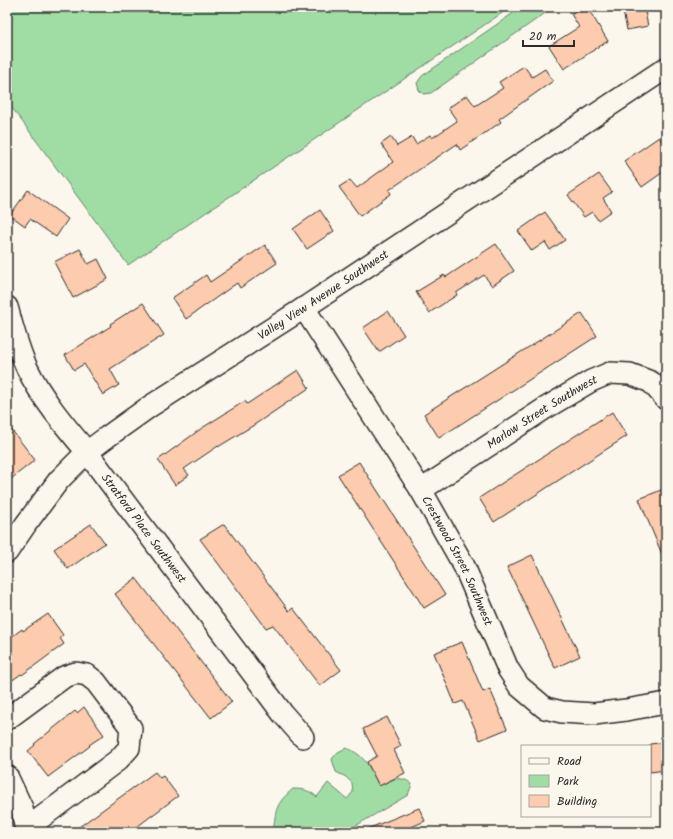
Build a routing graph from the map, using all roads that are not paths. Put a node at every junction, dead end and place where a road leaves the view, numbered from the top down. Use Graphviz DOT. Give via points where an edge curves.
graph roads {
  1 [pos="666,68"];
  2 [pos="7,307"];
  3 [pos="304,308"];
  4 [pos="666,399"];
  5 [pos="88,452"];
  6 [pos="421,490"];
  7 [pos="7,552"];
  8 [pos="666,703"];
  9 [pos="7,719"];
  10 [pos="303,737"];
  11 [pos="7,776"];
  12 [pos="26,830"];
  1 -- 3 [label="street, Valley View Avenue Southwest"];
  2 -- 5 [label="street, Stratford Place Southwest" via="27,368 44,398"];
  3 -- 5 [label="street, Valley View Avenue Southwest" via="149,407"];
  3 -- 6 [label="street, Crestwood Street Southwest"];
  4 -- 6 [label="street, Marlow Street Southwest" via="651,382 630,374 610,373 591,380"];
  5 -- 7 [label="street, Valley View Avenue Southwest" via="59,480"];
  5 -- 10 [label="street, Stratford Place Southwest"];
  6 -- 8 [label="street, Crestwood Street Southwest" via="464,566 508,669 519,686 531,697 545,708 594,714"];
  9 -- 12 [label="street" via="64,677 76,673 87,675 96,682 131,728 129,748 118,760"];
  11 -- 12 [label="street" via="22,808"];
}
